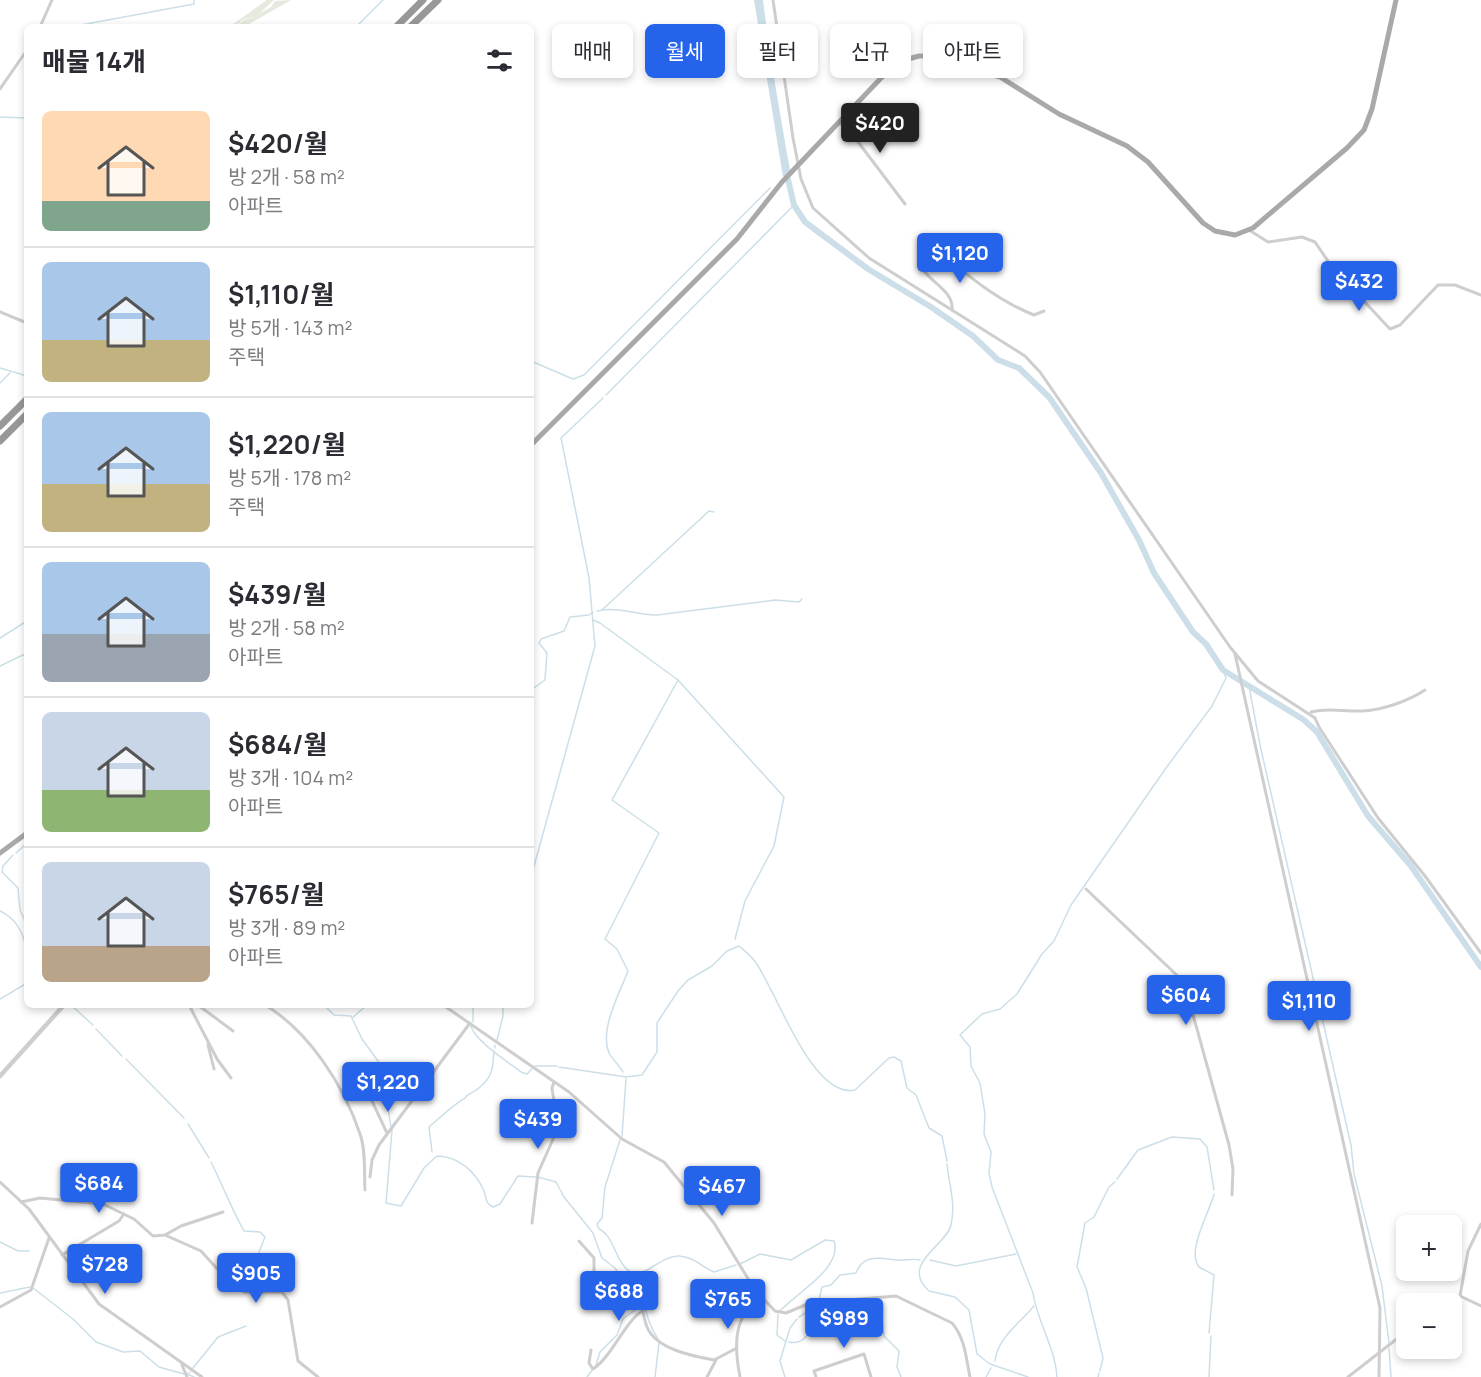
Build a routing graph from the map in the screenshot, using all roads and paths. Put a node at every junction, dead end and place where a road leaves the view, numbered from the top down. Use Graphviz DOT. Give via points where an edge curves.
graph roads {
  1 [pos="52,0"];
  2 [pos="423,0"];
  3 [pos="438,0"];
  4 [pos="773,0"];
  5 [pos="1396,0"];
  6 [pos="41,24"];
  7 [pos="399,24"];
  8 [pos="413,24"];
  9 [pos="24,54"];
  10 [pos="0,89"];
  11 [pos="839,123"];
  12 [pos="799,165"];
  13 [pos="905,204"];
  14 [pos="1249,230"];
  15 [pos="1481,295"];
  16 [pos="952,309"];
  17 [pos="1044,311"];
  18 [pos="0,312"];
  19 [pos="24,322"];
  20 [pos="24,402"];
  21 [pos="24,417"];
  22 [pos="0,426"];
  23 [pos="0,441"];
  24 [pos="534,443"];
  25 [pos="1234,652"];
  26 [pos="1425,690"];
  27 [pos="1311,712"];
  28 [pos="24,835"];
  29 [pos="0,853"];
  30 [pos="1086,889"];
  31 [pos="1481,952"];
  32 [pos="61,1008"];
  33 [pos="191,1008"];
  34 [pos="202,1008"];
  35 [pos="269,1008"];
  36 [pos="448,1008"];
  37 [pos="470,1023"];
  38 [pos="233,1031"];
  39 [pos="207,1040"];
  40 [pos="214,1069"];
  41 [pos="0,1076"];
  42 [pos="231,1078"];
  43 [pos="554,1082"];
  44 [pos="372,1101"];
  45 [pos="387,1133"];
  46 [pos="370,1177"];
  47 [pos="0,1182"];
  48 [pos="365,1190"];
  49 [pos="1232,1195"];
  50 [pos="21,1202"];
  51 [pos="223,1212"];
  52 [pos="124,1214"];
  53 [pos="532,1223"];
  54 [pos="1481,1224"];
  55 [pos="165,1235"];
  56 [pos="49,1238"];
  57 [pos="579,1241"];
  58 [pos="62,1255"];
  59 [pos="1460,1293"];
  60 [pos="760,1296"];
  61 [pos="1462,1297"];
  62 [pos="1481,1306"];
  63 [pos="0,1307"];
  64 [pos="643,1311"];
  65 [pos="1396,1340"];
  66 [pos="735,1349"];
  67 [pos="591,1350"];
  68 [pos="1379,1354"];
  69 [pos="717,1360"];
  70 [pos="182,1365"];
  71 [pos="187,1377"];
  72 [pos="202,1377"];
  73 [pos="318,1377"];
  74 [pos="707,1377"];
  75 [pos="740,1377"];
  76 [pos="816,1377"];
  77 [pos="872,1377"];
  78 [pos="970,1377"];
  79 [pos="1348,1377"];
  80 [pos="1379,1377"];
  1 -- 6 [label="street"];
  2 -- 7 [label="highway"];
  3 -- 8 [label="highway"];
  4 -- 12 [label="street"];
  5 -- 14 [label="main road" via="1364,130"];
  9 -- 10 [label="street"];
  11 -- 12 [label="main road"];
  11 -- 13 [label="street" via="846,126"];
  11 -- 14 [label="main road" via="894,66 914,57 933,58 1000,77 1059,114 1132,150 1211,229 1230,235"];
  12 -- 16 [label="street" via="813,208 825,221 869,258"];
  12 -- 24 [label="main road" via="737,239"];
  14 -- 15 [label="street" via="1268,242 1302,237 1315,242 1332,267 1390,329 1400,325 1438,285 1455,285"];
  16 -- 17 [label="street" via="951,300 921,266 920,255 929,245 1012,306 1034,315"];
  16 -- 25 [label="street" via="1025,356 1040,372"];
  18 -- 19 [label="street"];
  20 -- 22 [label="highway"];
  21 -- 23 [label="highway"];
  25 -- 27 [label="street" via="1258,681"];
  25 -- 68 [label="street" via="1373,1278 1381,1320"];
  26 -- 27 [label="street" via="1370,710 1332,708"];
  27 -- 31 [label="street" via="1378,818"];
  28 -- 29 [label="main road"];
  30 -- 49 [label="street" via="1184,982 1229,1145"];
  32 -- 41 [label="street"];
  33 -- 39 [label="street"];
  34 -- 38 [label="street"];
  35 -- 48 [label="street" via="308,1044 333,1077 361,1136"];
  36 -- 37 [label="street"];
  37 -- 43 [label="street"];
  37 -- 45 [label="street"];
  39 -- 40 [label="street"];
  39 -- 42 [label="street"];
  43 -- 53 [label="street" via="558,1128 538,1173"];
  43 -- 60 [label="street" via="622,1139 664,1162 714,1223"];
  44 -- 45 [label="street"];
  45 -- 46 [label="street" via="374,1155"];
  47 -- 50 [label="street"];
  50 -- 52 [label="street" via="40,1198 103,1204"];
  50 -- 56 [label="street"];
  51 -- 55 [label="street"];
  52 -- 55 [label="street" via="148,1235"];
  52 -- 58 [label="street" via="119,1221"];
  54 -- 59 [label="street" via="1465,1261"];
  55 -- 73 [label="street" via="201,1251 244,1292 282,1292 288,1300 298,1361"];
  56 -- 58 [label="street"];
  56 -- 63 [label="street" via="31,1290"];
  57 -- 64 [label="street" via="595,1260 594,1274 601,1285 632,1292"];
  58 -- 70 [label="street" via="99,1304"];
  60 -- 66 [label="street" via="747,1309"];
  60 -- 78 [label="street" via="780,1313 822,1302 905,1299 956,1327"];
  61 -- 62 [label="street"];
  64 -- 67 [label="street" via="592,1369"];
  64 -- 69 [label="street" via="655,1339 681,1351"];
  65 -- 68 [label="street"];
  66 -- 69 [label="street"];
  66 -- 75 [label="street"];
  68 -- 79 [label="street"];
  68 -- 80 [label="street"];
  69 -- 74 [label="street"];
  70 -- 71 [label="street"];
  70 -- 72 [label="street"];
  76 -- 77 [label="street" via="814,1371 864,1354"];
}
